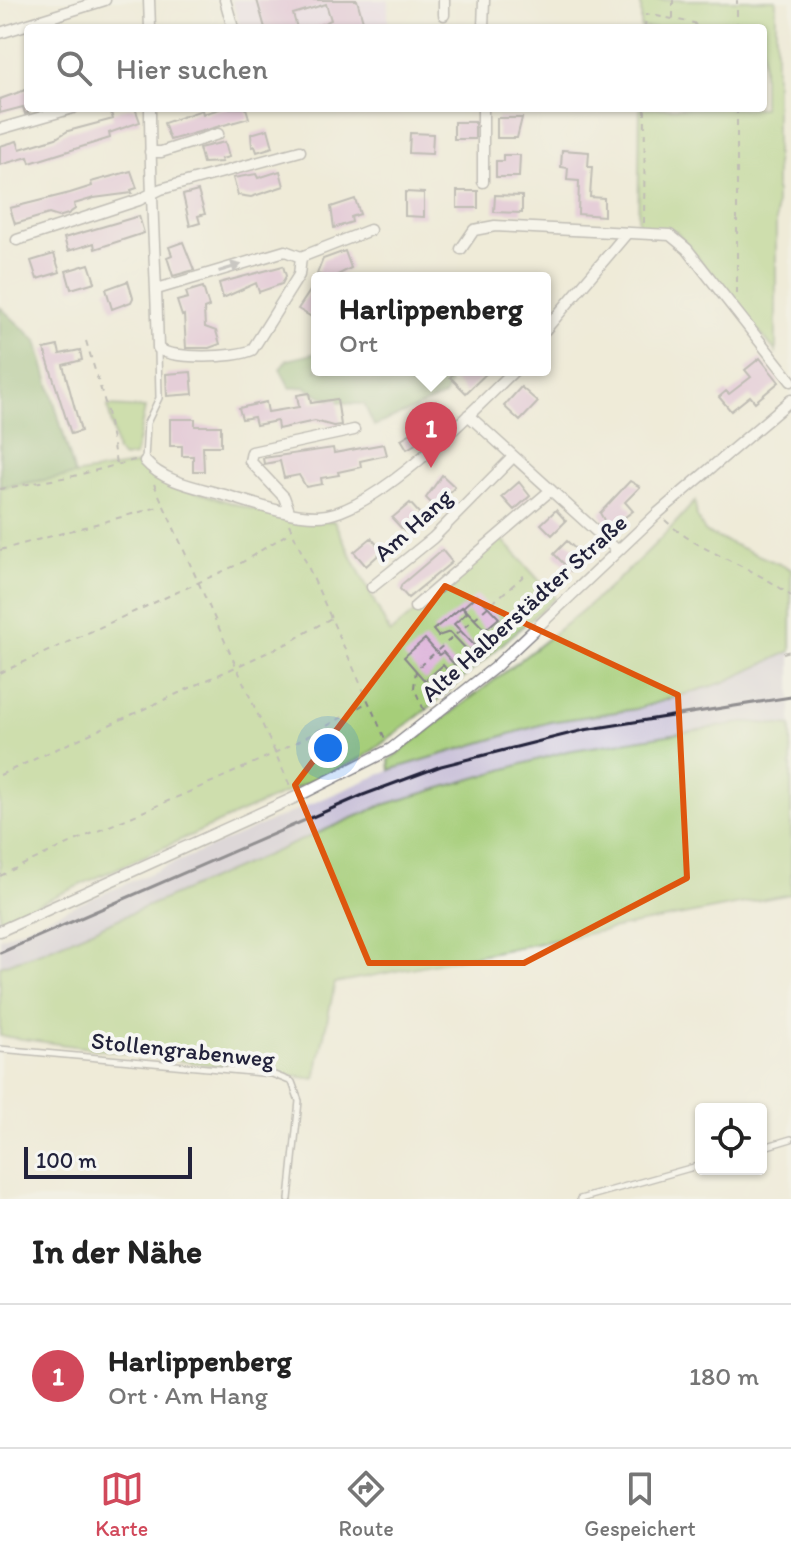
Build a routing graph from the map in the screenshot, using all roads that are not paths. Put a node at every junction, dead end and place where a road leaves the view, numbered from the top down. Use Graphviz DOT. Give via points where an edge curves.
graph roads {
  1 [pos="105,0"];
  2 [pos="149,0"];
  3 [pos="225,0"];
  4 [pos="444,0"];
  5 [pos="484,0"];
  6 [pos="81,4"];
  7 [pos="444,15"];
  8 [pos="24,24"];
  9 [pos="25,24"];
  10 [pos="150,24"];
  11 [pos="232,24"];
  12 [pos="483,24"];
  13 [pos="0,33"];
  14 [pos="59,112"];
  15 [pos="150,112"];
  16 [pos="483,112"];
  17 [pos="0,129"];
  18 [pos="218,134"];
  19 [pos="300,151"];
  20 [pos="150,152"];
  21 [pos="483,182"];
  22 [pos="151,193"];
  23 [pos="370,230"];
  24 [pos="627,233"];
  25 [pos="17,240"];
  26 [pos="461,249"];
  27 [pos="301,257"];
  28 [pos="157,289"];
  29 [pos="551,323"];
  30 [pos="158,348"];
  31 [pos="509,376"];
  32 [pos="791,381"];
  33 [pos="791,400"];
  34 [pos="468,415"];
  35 [pos="354,430"];
  36 [pos="513,457"];
  37 [pos="145,461"];
  38 [pos="551,490"];
  39 [pos="289,511"];
  40 [pos="618,551"];
  41 [pos="372,587"];
  42 [pos="415,607"];
  43 [pos="0,931"];
  44 [pos="0,1049"];
  45 [pos="791,1139"];
  46 [pos="767,1146"];
  47 [pos="695,1167"];
  48 [pos="289,1199"];
  49 [pos="580,1199"];
  1 -- 6 [label="street"];
  2 -- 10 [label="street"];
  3 -- 11 [label="street"];
  4 -- 7 [label="street"];
  5 -- 12 [label="street"];
  6 -- 9 [label="street"];
  8 -- 13 [label="street"];
  14 -- 17 [label="street"];
  15 -- 20 [label="street"];
  16 -- 21 [label="street"];
  18 -- 20 [label="street"];
  19 -- 22 [label="street"];
  20 -- 22 [label="street"];
  22 -- 25 [label="street"];
  22 -- 28 [label="street"];
  23 -- 27 [label="street"];
  24 -- 26 [label="street" via="483,227 468,235"];
  24 -- 29 [label="street"];
  24 -- 32 [label="street" via="676,239"];
  28 -- 27 [label="street, one-way" via="285,251"];
  27 -- 30 [label="street" via="299,275 252,350 179,356"];
  28 -- 30 [label="street"];
  30 -- 37 [label="lane" via="159,398 147,423"];
  31 -- 34 [label="street, Am Hang"];
  33 -- 40 [label="street, Alte Halberstädter Straße"];
  34 -- 36 [label="street"];
  34 -- 39 [label="street, Am Hang" via="436,447 373,494 331,515"];
  35 -- 39 [label="street" via="252,452 250,461 284,497"];
  36 -- 38 [label="street"];
  36 -- 41 [label="street, Am Hang" via="433,538"];
  37 -- 39 [label="street, Am Hang" via="170,478"];
  38 -- 40 [label="street"];
  38 -- 42 [label="street"];
  40 -- 43 [label="street, Alte Halberstädter Straße" via="530,636 391,749"];
  44 -- 48 [label="lane, Stollengrabenweg" via="272,1074 292,1082 299,1101"];
  45 -- 46 [label="lane"];
  47 -- 49 [label="lane"];
}
